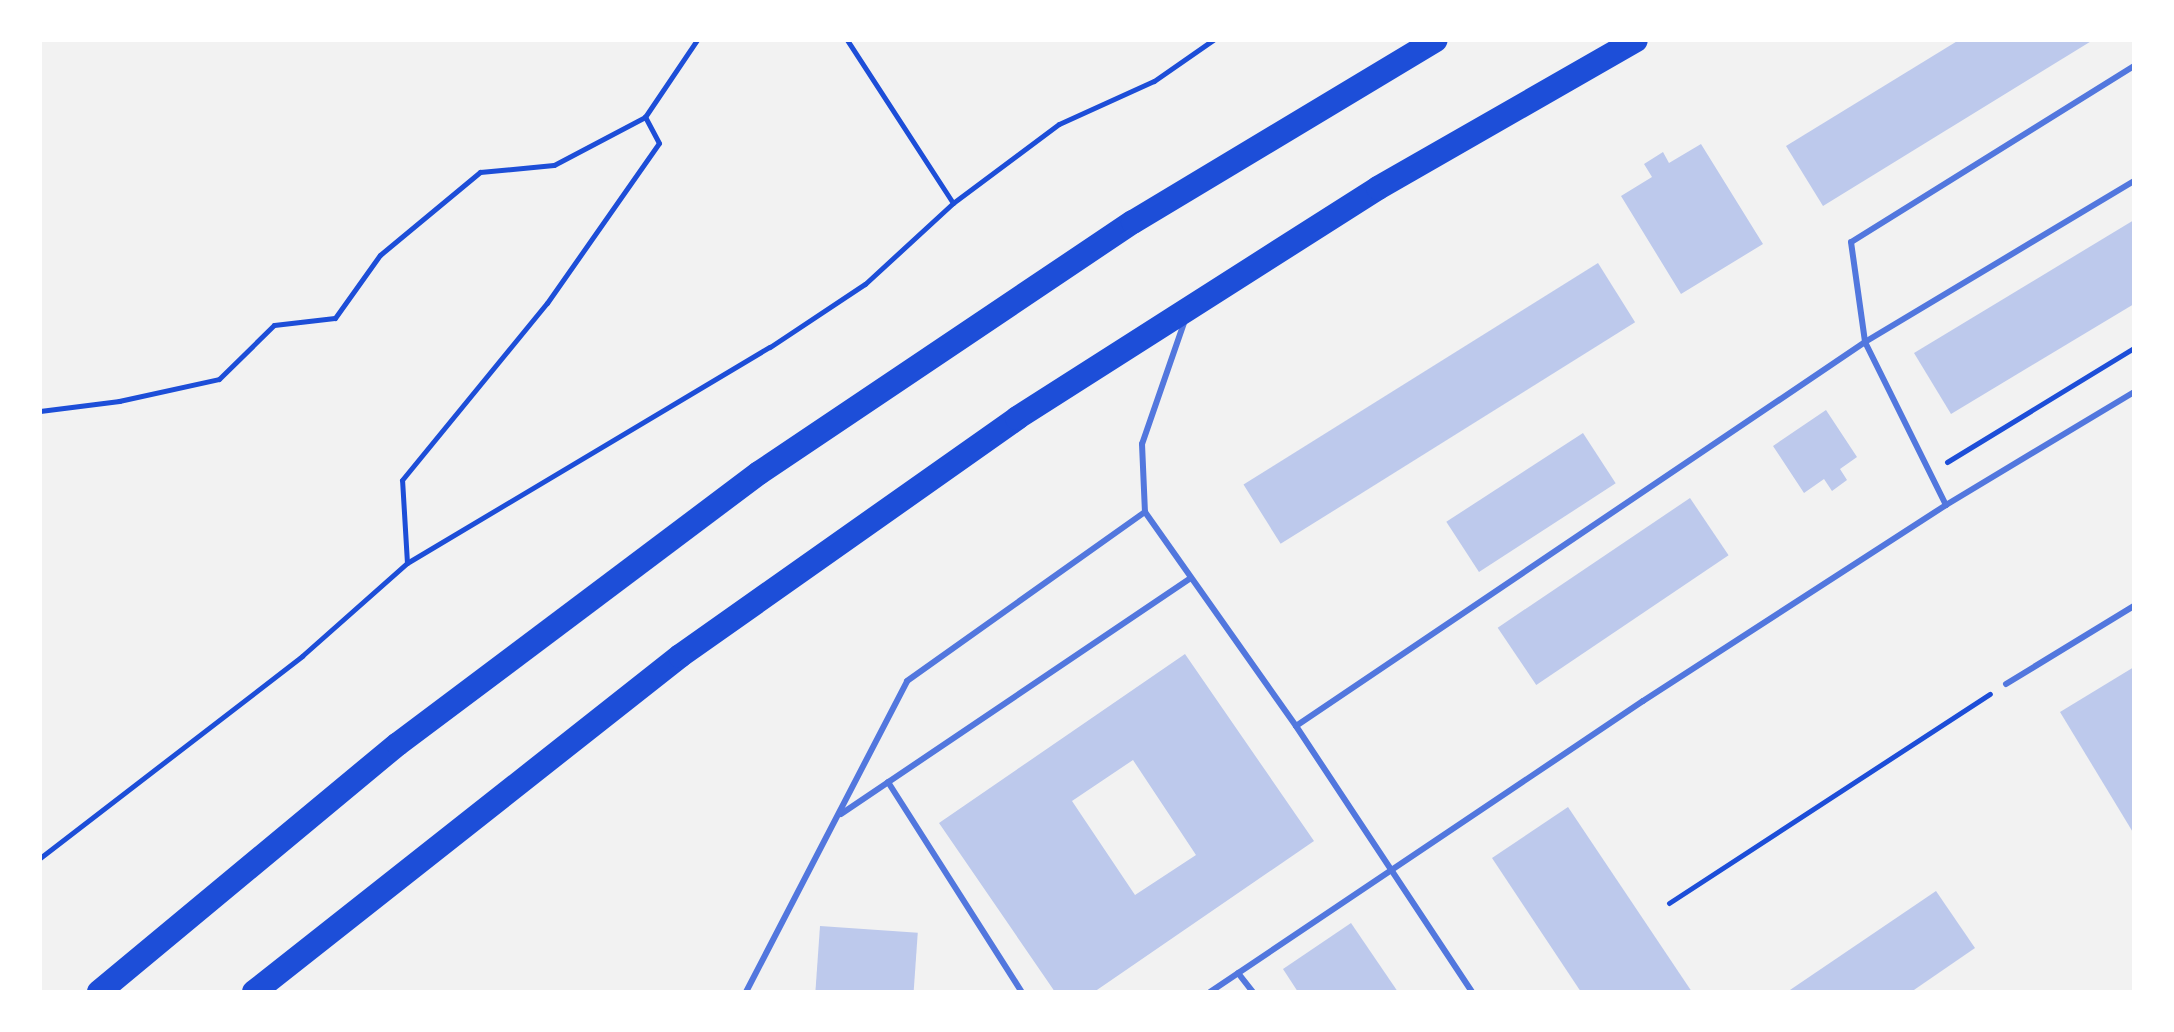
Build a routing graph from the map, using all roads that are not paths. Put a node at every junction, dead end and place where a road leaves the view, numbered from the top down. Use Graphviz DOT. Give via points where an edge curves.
graph roads {
  1 [pos="1436,40"];
  2 [pos="1636,40"];
  3 [pos="2134,66"];
  4 [pos="2134,181"];
  5 [pos="1190,305"];
  6 [pos="1865,342"];
  7 [pos="2134,392"];
  8 [pos="1946,505"];
  9 [pos="1145,512"];
  10 [pos="1190,579"];
  11 [pos="2134,606"];
  12 [pos="2006,684"];
  13 [pos="1296,726"];
  14 [pos="888,782"];
  15 [pos="839,816"];
  16 [pos="1390,867"];
  17 [pos="1238,973"];
  18 [pos="99,992"];
  19 [pos="254,992"];
  20 [pos="746,992"];
  21 [pos="1022,992"];
  22 [pos="1210,992"];
  23 [pos="1253,992"];
  24 [pos="1472,992"];
  1 -- 18 [label="highway" via="1133,222 759,473 398,744"];
  2 -- 5 [label="highway" via="1378,188"];
  3 -- 6 [label="lane" via="1851,242"];
  4 -- 6 [label="lane"];
  5 -- 9 [label="lane" via="1142,444"];
  5 -- 19 [label="highway" via="1004,427 693,647 516,781"];
  6 -- 8 [label="lane"];
  6 -- 13 [label="lane"];
  7 -- 8 [label="lane"];
  8 -- 16 [label="lane"];
  9 -- 10 [label="lane"];
  9 -- 15 [label="lane" via="907,681"];
  10 -- 13 [label="lane"];
  10 -- 14 [label="lane"];
  11 -- 12 [label="lane"];
  13 -- 16 [label="lane"];
  14 -- 15 [label="lane"];
  14 -- 21 [label="lane"];
  15 -- 20 [label="lane"];
  16 -- 17 [label="lane"];
  16 -- 24 [label="lane"];
  17 -- 22 [label="lane"];
  17 -- 23 [label="lane"];
}
